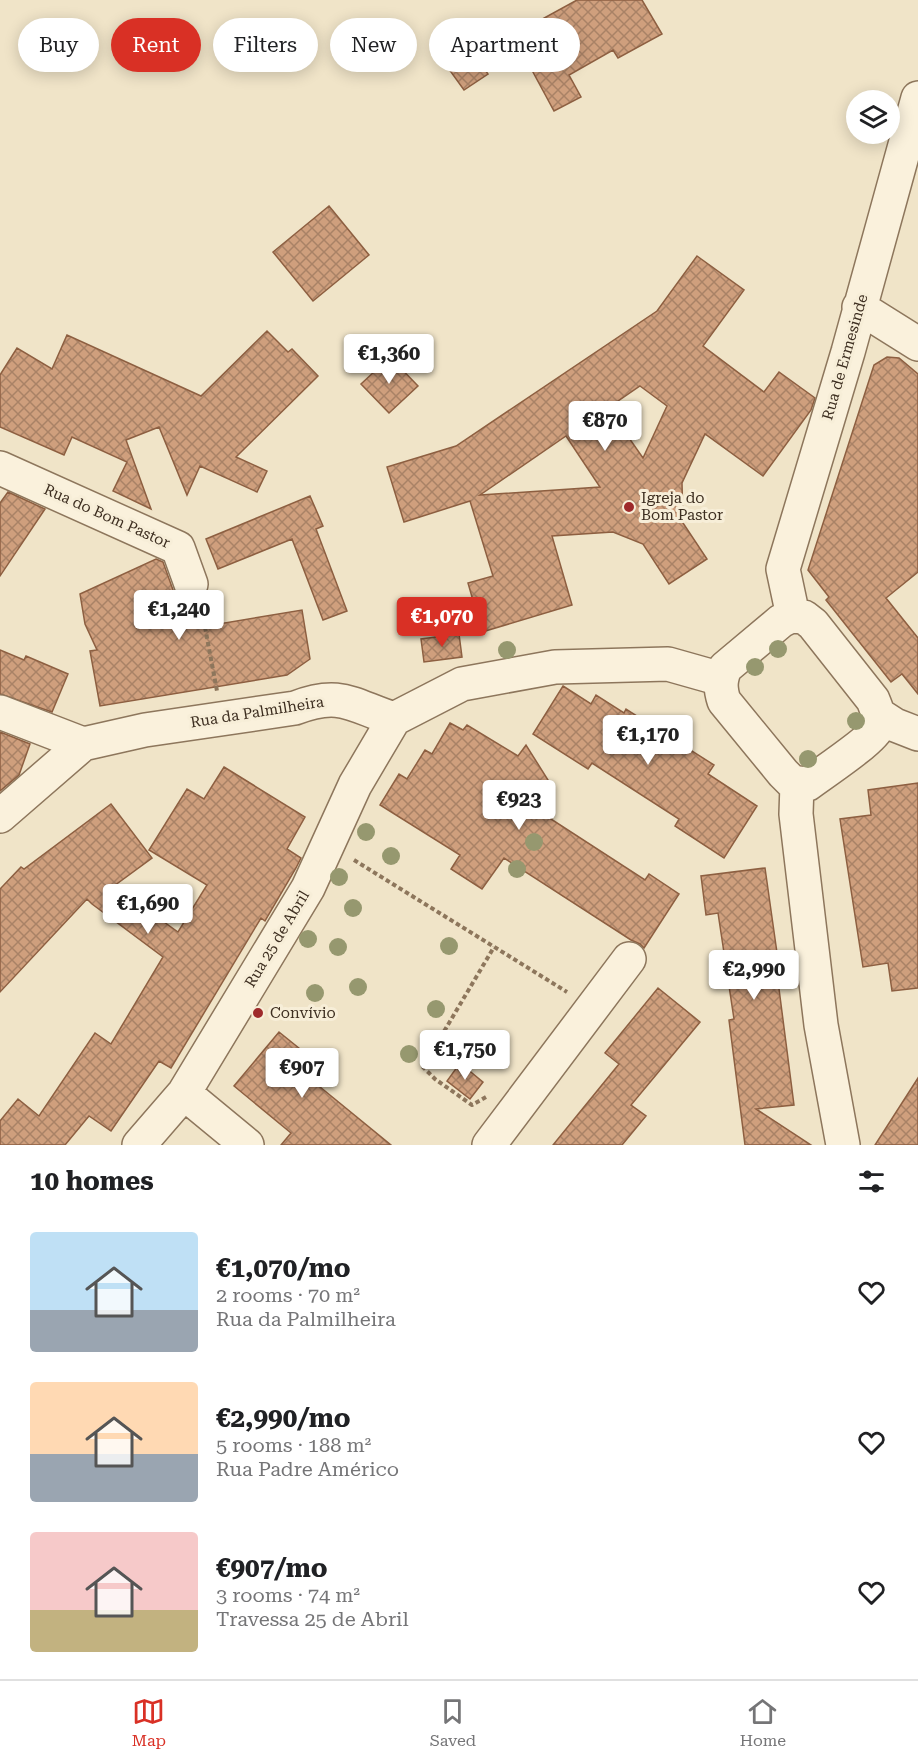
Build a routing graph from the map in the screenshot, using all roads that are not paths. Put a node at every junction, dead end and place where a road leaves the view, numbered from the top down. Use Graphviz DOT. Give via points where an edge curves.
graph roads {
  1 [pos="918,98"];
  2 [pos="859,307"];
  3 [pos="918,344"];
  4 [pos="0,468"];
  5 [pos="191,584"];
  6 [pos="793,616"];
  7 [pos="722,675"];
  8 [pos="0,711"];
  9 [pos="878,714"];
  10 [pos="394,719"];
  11 [pos="918,734"];
  12 [pos="83,744"];
  13 [pos="797,784"];
  14 [pos="0,816"];
  15 [pos="629,959"];
  16 [pos="184,1094"];
  17 [pos="139,1145"];
  18 [pos="247,1145"];
  19 [pos="489,1145"];
  20 [pos="843,1145"];
  1 -- 2 [label="street, Rua de Ermesinde"];
  2 -- 3 [label="street"];
  2 -- 6 [label="street, Rua de Ermesinde" via="783,569"];
  4 -- 5 [label="street, Rua do Bom Pastor" via="178,548"];
  6 -- 7 [label="street" via="781,621 725,668"];
  6 -- 9 [label="street" via="804,617 813,624 873,700"];
  7 -- 10 [label="street" via="714,677 668,664 555,667 462,684"];
  7 -- 13 [label="street" via="720,690 724,701 783,774"];
  8 -- 12 [label="street"];
  9 -- 11 [label="street"];
  9 -- 13 [label="street" via="878,728 869,738 808,784"];
  10 -- 12 [label="street, Rua da Palmilheira" via="350,701 315,700 295,708 145,730"];
  10 -- 16 [label="street, Rua 25 de Abril" via="355,784 308,888"];
  12 -- 14 [label="street"];
  13 -- 20 [label="street" via="796,814 821,1025"];
  15 -- 19 [label="street"];
  16 -- 17 [label="street, Rua 25 de Abril"];
  16 -- 18 [label="street"];
}
